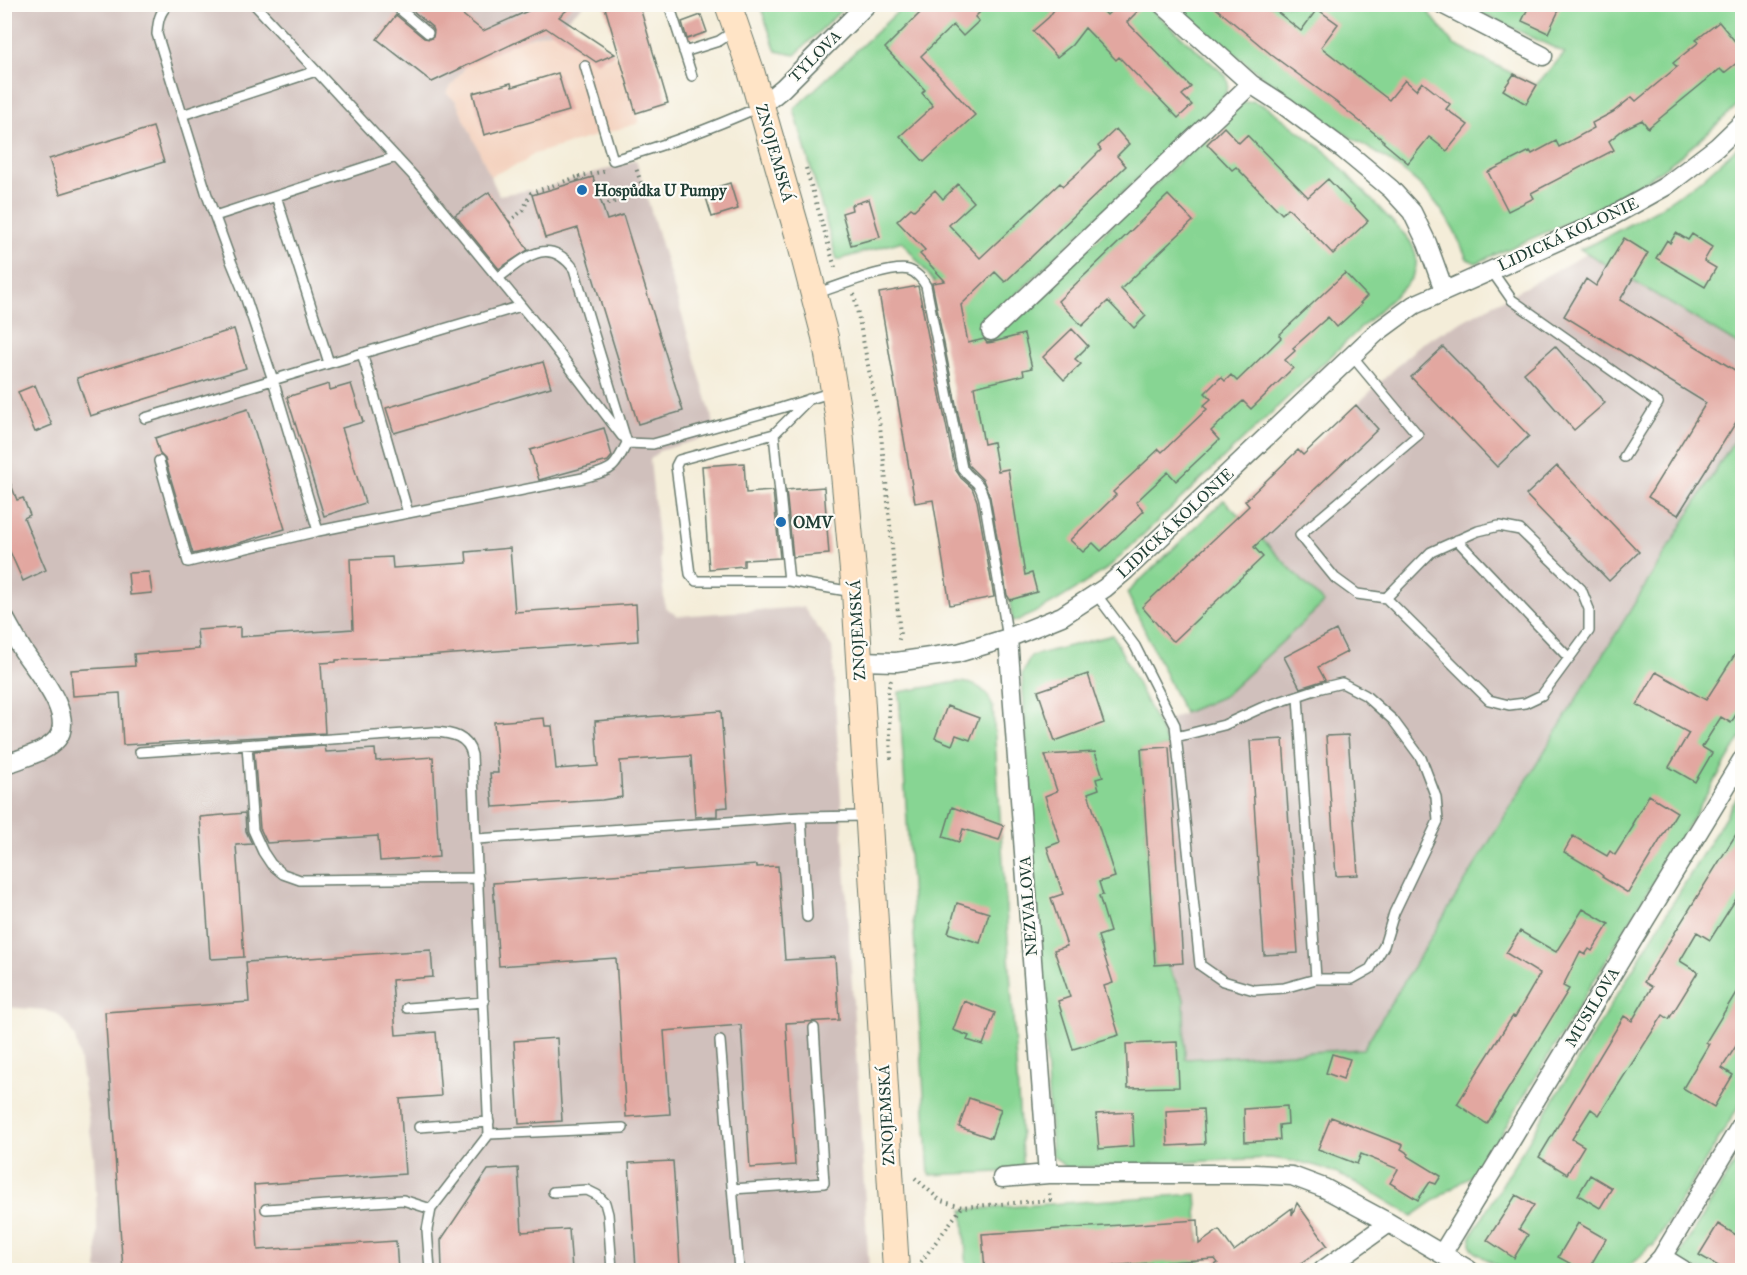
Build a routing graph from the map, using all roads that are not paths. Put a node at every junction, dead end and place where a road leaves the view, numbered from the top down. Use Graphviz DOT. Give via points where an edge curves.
graph roads {
  1 [pos="169,4"];
  2 [pos="254,4"];
  3 [pos="391,4"];
  4 [pos="669,4"];
  5 [pos="728,4"];
  6 [pos="867,4"];
  7 [pos="1162,4"];
  8 [pos="1442,4"];
  9 [pos="736,30"];
  10 [pos="428,33"];
  11 [pos="684,52"];
  12 [pos="1543,56"];
  13 [pos="585,66"];
  14 [pos="316,71"];
  15 [pos="692,76"];
  16 [pos="1251,84"];
  17 [pos="761,106"];
  18 [pos="182,115"];
  19 [pos="1743,123"];
  20 [pos="396,157"];
  21 [pos="276,196"];
  22 [pos="215,216"];
  23 [pos="1491,270"];
  24 [pos="498,278"];
  25 [pos="1444,290"];
  26 [pos="814,294"];
  27 [pos="520,306"];
  28 [pos="991,331"];
  29 [pos="362,353"];
  30 [pos="1352,356"];
  31 [pos="329,363"];
  32 [pos="273,380"];
  33 [pos="835,391"];
  34 [pos="809,399"];
  35 [pos="145,418"];
  36 [pos="774,434"];
  37 [pos="627,443"];
  38 [pos="1624,458"];
  39 [pos="159,461"];
  40 [pos="408,513"];
  41 [pos="318,531"];
  42 [pos="1457,540"];
  43 [pos="789,581"];
  44 [pos="855,592"];
  45 [pos="1096,594"];
  46 [pos="1386,598"];
  47 [pos="4,617"];
  48 [pos="1008,639"];
  49 [pos="1569,658"];
  50 [pos="859,661"];
  51 [pos="1298,697"];
  52 [pos="1176,736"];
  53 [pos="247,745"];
  54 [pos="140,752"];
  55 [pos="1743,760"];
  56 [pos="8,764"];
  57 [pos="868,816"];
  58 [pos="801,817"];
  59 [pos="477,839"];
  60 [pos="478,878"];
  61 [pos="807,917"];
  62 [pos="1316,979"];
  63 [pos="484,1002"];
  64 [pos="407,1008"];
  65 [pos="814,1028"];
  66 [pos="720,1041"];
  67 [pos="489,1122"];
  68 [pos="1743,1124"];
  69 [pos="419,1127"];
  70 [pos="622,1128"];
  71 [pos="489,1134"];
  72 [pos="1048,1174"];
  73 [pos="1002,1178"];
  74 [pos="732,1189"];
  75 [pos="553,1191"];
  76 [pos="266,1209"];
  77 [pos="431,1209"];
  78 [pos="1389,1223"];
  79 [pos="1442,1254"];
  80 [pos="1656,1264"];
  81 [pos="430,1270"];
  82 [pos="612,1270"];
  83 [pos="739,1270"];
  84 [pos="896,1270"];
  85 [pos="1323,1270"];
  86 [pos="1470,1270"];
  87 [pos="1683,1270"];
  1 -- 18 [label="lane" via="162,10 157,34"];
  2 -- 14 [label="lane"];
  3 -- 10 [label="lane"];
  4 -- 11 [label="lane"];
  5 -- 9 [label="main road, ZNOJEMSKÁ"];
  6 -- 17 [label="street, TYLOVA"];
  7 -- 16 [label="street"];
  8 -- 12 [label="street"];
  9 -- 11 [label="lane" via="719,41"];
  9 -- 17 [label="main road, ZNOJEMSKÁ"];
  11 -- 15 [label="lane"];
  13 -- 17 [label="lane" via="613,160 658,153"];
  14 -- 18 [label="lane"];
  14 -- 20 [label="lane"];
  16 -- 25 [label="street" via="1343,149 1391,189 1412,212"];
  16 -- 28 [label="street"];
  17 -- 26 [label="main road, ZNOJEMSKÁ"];
  18 -- 22 [label="lane"];
  19 -- 23 [label="street, LIDICKÁ KOLONIE" via="1666,186 1607,219"];
  20 -- 21 [label="lane"];
  20 -- 24 [label="lane"];
  21 -- 22 [label="lane"];
  21 -- 31 [label="lane"];
  22 -- 32 [label="lane"];
  23 -- 25 [label="street, LIDICKÁ KOLONIE"];
  23 -- 38 [label="lane" via="1512,300 1658,403"];
  24 -- 27 [label="lane"];
  24 -- 37 [label="lane" via="538,252 548,250 567,259 574,269"];
  25 -- 30 [label="street, LIDICKÁ KOLONIE" via="1414,305"];
  26 -- 33 [label="main road, ZNOJEMSKÁ"];
  26 -- 48 [label="lane" via="892,270 909,270 926,286 962,468 980,486 984,499"];
  27 -- 29 [label="lane"];
  27 -- 37 [label="lane"];
  29 -- 31 [label="lane"];
  29 -- 40 [label="lane"];
  30 -- 45 [label="street, LIDICKÁ KOLONIE"];
  30 -- 46 [label="lane" via="1418,435 1300,535 1335,578 1357,594"];
  31 -- 32 [label="lane"];
  32 -- 35 [label="lane"];
  32 -- 41 [label="lane"];
  33 -- 34 [label="lane"];
  33 -- 44 [label="main road, ZNOJEMSKÁ"];
  34 -- 36 [label="lane"];
  34 -- 37 [label="lane" via="653,444"];
  36 -- 43 [label="lane"];
  36 -- 43 [label="lane" via="680,460 676,466 690,574 696,581"];
  37 -- 40 [label="lane" via="617,465 606,471"];
  39 -- 41 [label="lane" via="188,562"];
  40 -- 41 [label="lane"];
  42 -- 46 [label="lane" via="1431,552"];
  42 -- 49 [label="lane"];
  42 -- 49 [label="lane" via="1499,526 1520,530 1581,589 1589,609 1589,631"];
  43 -- 44 [label="lane"];
  44 -- 50 [label="main road, ZNOJEMSKÁ"];
  45 -- 48 [label="street, LIDICKÁ KOLONIE" via="1062,616"];
  45 -- 52 [label="lane" via="1135,646 1175,725"];
  46 -- 49 [label="lane" via="1490,700 1509,705 1542,695"];
  47 -- 56 [label="street" via="55,697 62,719 62,729 53,744"];
  48 -- 50 [label="street, LIDICKÁ KOLONIE" via="958,653 896,662"];
  48 -- 72 [label="street, NEZVALOVA"];
  50 -- 57 [label="main road, ZNOJEMSKÁ"];
  51 -- 52 [label="lane" via="1224,725"];
  51 -- 62 [label="lane"];
  51 -- 62 [label="lane" via="1342,683 1365,695 1393,720 1421,758 1436,796 1438,821 1394,913 1384,946 1370,969 1352,979"];
  52 -- 62 [label="lane" via="1200,965 1223,981 1254,990 1284,988"];
  53 -- 54 [label="lane"];
  53 -- 59 [label="lane" via="451,733 471,747"];
  53 -- 60 [label="lane" via="253,830 271,864 283,874 300,880"];
  55 -- 79 [label="street, MUSILOVA"];
  57 -- 58 [label="lane"];
  57 -- 84 [label="main road, ZNOJEMSKÁ"];
  58 -- 59 [label="lane"];
  58 -- 61 [label="lane"];
  59 -- 60 [label="lane"];
  60 -- 63 [label="lane"];
  63 -- 64 [label="lane"];
  63 -- 67 [label="lane"];
  65 -- 74 [label="lane" via="824,1183"];
  66 -- 74 [label="lane"];
  67 -- 69 [label="lane"];
  67 -- 71 [label="lane"];
  68 -- 80 [label="street"];
  70 -- 71 [label="lane"];
  71 -- 77 [label="lane"];
  72 -- 73 [label="street"];
  72 -- 78 [label="street" via="1292,1176 1324,1188"];
  74 -- 83 [label="lane"];
  75 -- 82 [label="lane" via="587,1190 605,1203"];
  76 -- 77 [label="lane" via="403,1200"];
  77 -- 81 [label="lane" via="427,1230"];
  78 -- 79 [label="street"];
  78 -- 85 [label="street"];
  79 -- 86 [label="street"];
  80 -- 87 [label="street"];
}
